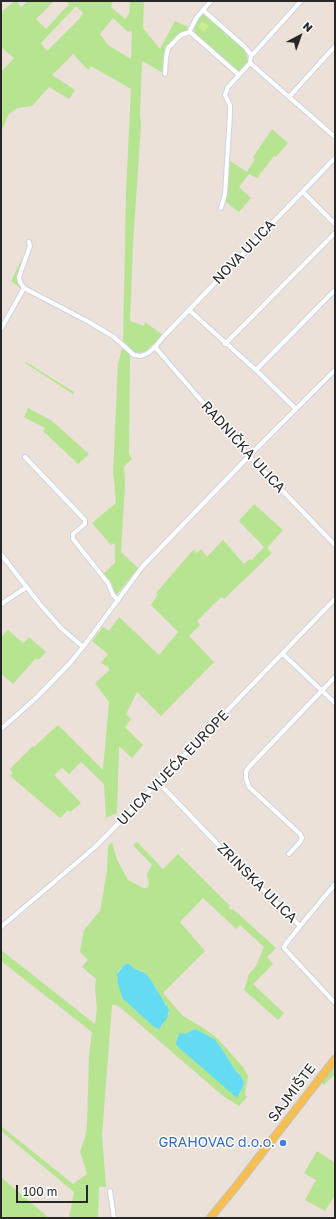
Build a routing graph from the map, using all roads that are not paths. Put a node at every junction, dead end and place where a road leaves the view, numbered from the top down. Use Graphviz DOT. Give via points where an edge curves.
graph roads {
  1 [pos="211,1"];
  2 [pos="301,1"];
  3 [pos="203,10"];
  4 [pos="190,32"];
  5 [pos="335,46"];
  6 [pos="251,55"];
  7 [pos="250,63"];
  8 [pos="165,74"];
  9 [pos="239,75"];
  10 [pos="289,97"];
  11 [pos="335,137"];
  12 [pos="335,158"];
  13 [pos="302,192"];
  14 [pos="221,208"];
  15 [pos="335,224"];
  16 [pos="335,233"];
  17 [pos="29,242"];
  18 [pos="23,290"];
  19 [pos="335,290"];
  20 [pos="189,310"];
  21 [pos="1,328"];
  22 [pos="225,344"];
  23 [pos="155,347"];
  24 [pos="256,370"];
  25 [pos="335,370"];
  26 [pos="296,410"];
  27 [pos="249,456"];
  28 [pos="25,457"];
  29 [pos="335,545"];
  30 [pos="1,554"];
  31 [pos="26,587"];
  32 [pos="335,599"];
  33 [pos="118,600"];
  34 [pos="1,604"];
  35 [pos="83,647"];
  36 [pos="282,654"];
  37 [pos="335,677"];
  38 [pos="322,690"];
  39 [pos="335,703"];
  40 [pos="1,729"];
  41 [pos="159,783"];
  42 [pos="289,854"];
  43 [pos="335,884"];
  44 [pos="300,926"];
  45 [pos="1,927"];
  46 [pos="335,1003"];
  47 [pos="335,1059"];
  48 [pos="110,1191"];
  49 [pos="114,1218"];
  50 [pos="210,1218"];
  1 -- 3 [label="street"];
  2 -- 6 [label="street"];
  3 -- 4 [label="street"];
  3 -- 6 [label="street"];
  4 -- 8 [label="street" via="181,35 168,48"];
  4 -- 9 [label="street"];
  5 -- 10 [label="street"];
  6 -- 7 [label="street"];
  7 -- 9 [label="street"];
  7 -- 10 [label="street"];
  9 -- 14 [label="street" via="228,87 225,95 230,105 230,114 225,194"];
  10 -- 11 [label="street"];
  12 -- 13 [label="street, NOVA ULICA"];
  13 -- 15 [label="street"];
  13 -- 20 [label="street, NOVA ULICA"];
  16 -- 22 [label="street"];
  17 -- 18 [label="street" via="30,246 19,276"];
  18 -- 21 [label="street"];
  18 -- 23 [label="street" via="89,322 114,337 134,355 141,356"];
  19 -- 24 [label="street"];
  20 -- 22 [label="street"];
  20 -- 23 [label="street, NOVA ULICA"];
  22 -- 24 [label="street"];
  23 -- 27 [label="street, RADNIČKA ULICA"];
  24 -- 26 [label="street"];
  25 -- 26 [label="street"];
  26 -- 27 [label="street"];
  27 -- 29 [label="street, RADNIČKA ULICA"];
  27 -- 33 [label="street" via="143,566"];
  28 -- 33 [label="street" via="83,518 85,524 73,534 73,539 108,583"];
  30 -- 31 [label="street"];
  31 -- 34 [label="street"];
  31 -- 35 [label="street" via="61,628"];
  32 -- 36 [label="street, ULICA VIJEĆA EUROPE"];
  33 -- 35 [label="street"];
  35 -- 40 [label="street" via="53,681"];
  36 -- 38 [label="street"];
  36 -- 41 [label="street, ULICA VIJEĆA EUROPE"];
  37 -- 38 [label="street"];
  38 -- 39 [label="street"];
  38 -- 42 [label="street" via="246,772 249,786 300,834 300,842"];
  41 -- 44 [label="street, ZRINSKA ULICA"];
  41 -- 45 [label="street, ULICA VIJEĆA EUROPE" via="94,848"];
  43 -- 44 [label="street"];
  44 -- 46 [label="street, ZRINSKA ULICA" via="284,948"];
  47 -- 50 [label="main road, SAJMIŠTE"];
  48 -- 49 [label="street"];
}
